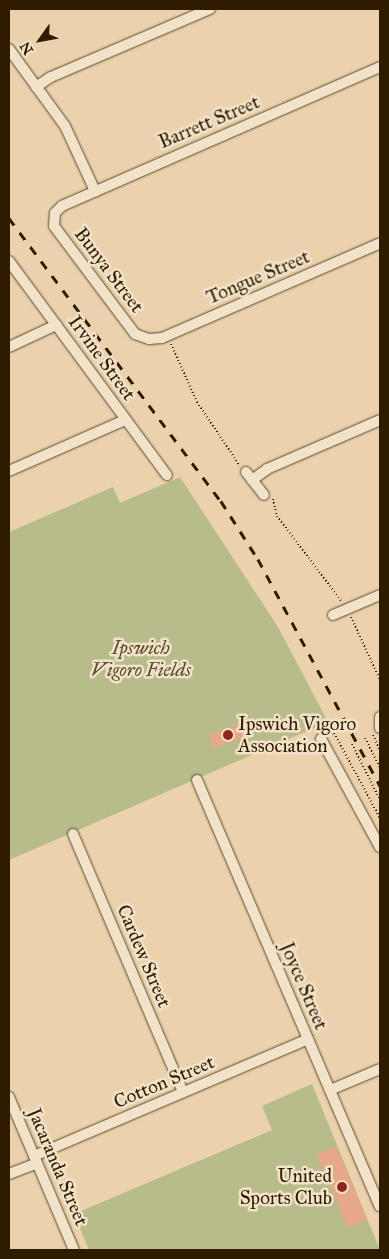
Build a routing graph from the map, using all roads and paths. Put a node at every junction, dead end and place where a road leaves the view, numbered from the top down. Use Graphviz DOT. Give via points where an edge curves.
graph roads {
  1 [pos="210,9"];
  2 [pos="9,49"];
  3 [pos="380,67"];
  4 [pos="36,87"];
  5 [pos="95,191"];
  6 [pos="55,213"];
  7 [pos="380,243"];
  8 [pos="9,261"];
  9 [pos="56,325"];
  10 [pos="167,335"];
  11 [pos="149,339"];
  12 [pos="9,347"];
  13 [pos="125,420"];
  14 [pos="380,420"];
  15 [pos="9,471"];
  16 [pos="247,473"];
  17 [pos="167,476"];
  18 [pos="268,494"];
  19 [pos="380,595"];
  20 [pos="343,604"];
  21 [pos="333,615"];
  22 [pos="351,617"];
  23 [pos="380,680"];
  24 [pos="380,717"];
  25 [pos="380,728"];
  26 [pos="365,738"];
  27 [pos="321,739"];
  28 [pos="352,744"];
  29 [pos="380,767"];
  30 [pos="196,780"];
  31 [pos="380,800"];
  32 [pos="380,818"];
  33 [pos="73,834"];
  34 [pos="380,847"];
  35 [pos="308,1039"];
  36 [pos="380,1069"];
  37 [pos="330,1090"];
  38 [pos="183,1092"];
  39 [pos="9,1098"];
  40 [pos="35,1160"];
  41 [pos="9,1174"];
  42 [pos="380,1206"];
  43 [pos="74,1250"];
  1 -- 4 [label="street" via="51,77"];
  2 -- 4 [label="street"];
  3 -- 5 [label="street, Barrett Street"];
  4 -- 5 [label="street" via="65,126"];
  5 -- 6 [label="street, Barrett Street" via="62,206"];
  6 -- 11 [label="street, Bunya Street" via="54,226 135,334"];
  7 -- 10 [label="street, Tongue Street"];
  8 -- 9 [label="street, Irvine Street"];
  9 -- 12 [label="street"];
  9 -- 13 [label="street, Irvine Street"];
  10 -- 11 [label="street, Tongue Street"];
  10 -- 16 [label="path" via="197,402"];
  13 -- 15 [label="street"];
  13 -- 17 [label="street, Irvine Street"];
  14 -- 16 [label="street" via="267,469"];
  16 -- 18 [label="street"];
  18 -- 20 [label="path" via="277,516"];
  19 -- 21 [label="street"];
  22 -- 23 [label="path"];
  24 -- 25 [label="street"];
  26 -- 29 [label="path"];
  27 -- 32 [label="path" via="334,733"];
  27 -- 34 [label="street"];
  28 -- 31 [label="path"];
  30 -- 35 [label="street, Joyce Street"];
  33 -- 38 [label="street, Cardew Street"];
  35 -- 37 [label="street, Joyce Street"];
  35 -- 38 [label="street, Cotton Street"];
  36 -- 37 [label="street"];
  37 -- 42 [label="street, Joyce Street"];
  38 -- 40 [label="street, Cotton Street"];
  39 -- 40 [label="street, Jacaranda Street"];
  40 -- 41 [label="street, Cotton Street"];
  40 -- 43 [label="street, Jacaranda Street"];
}
